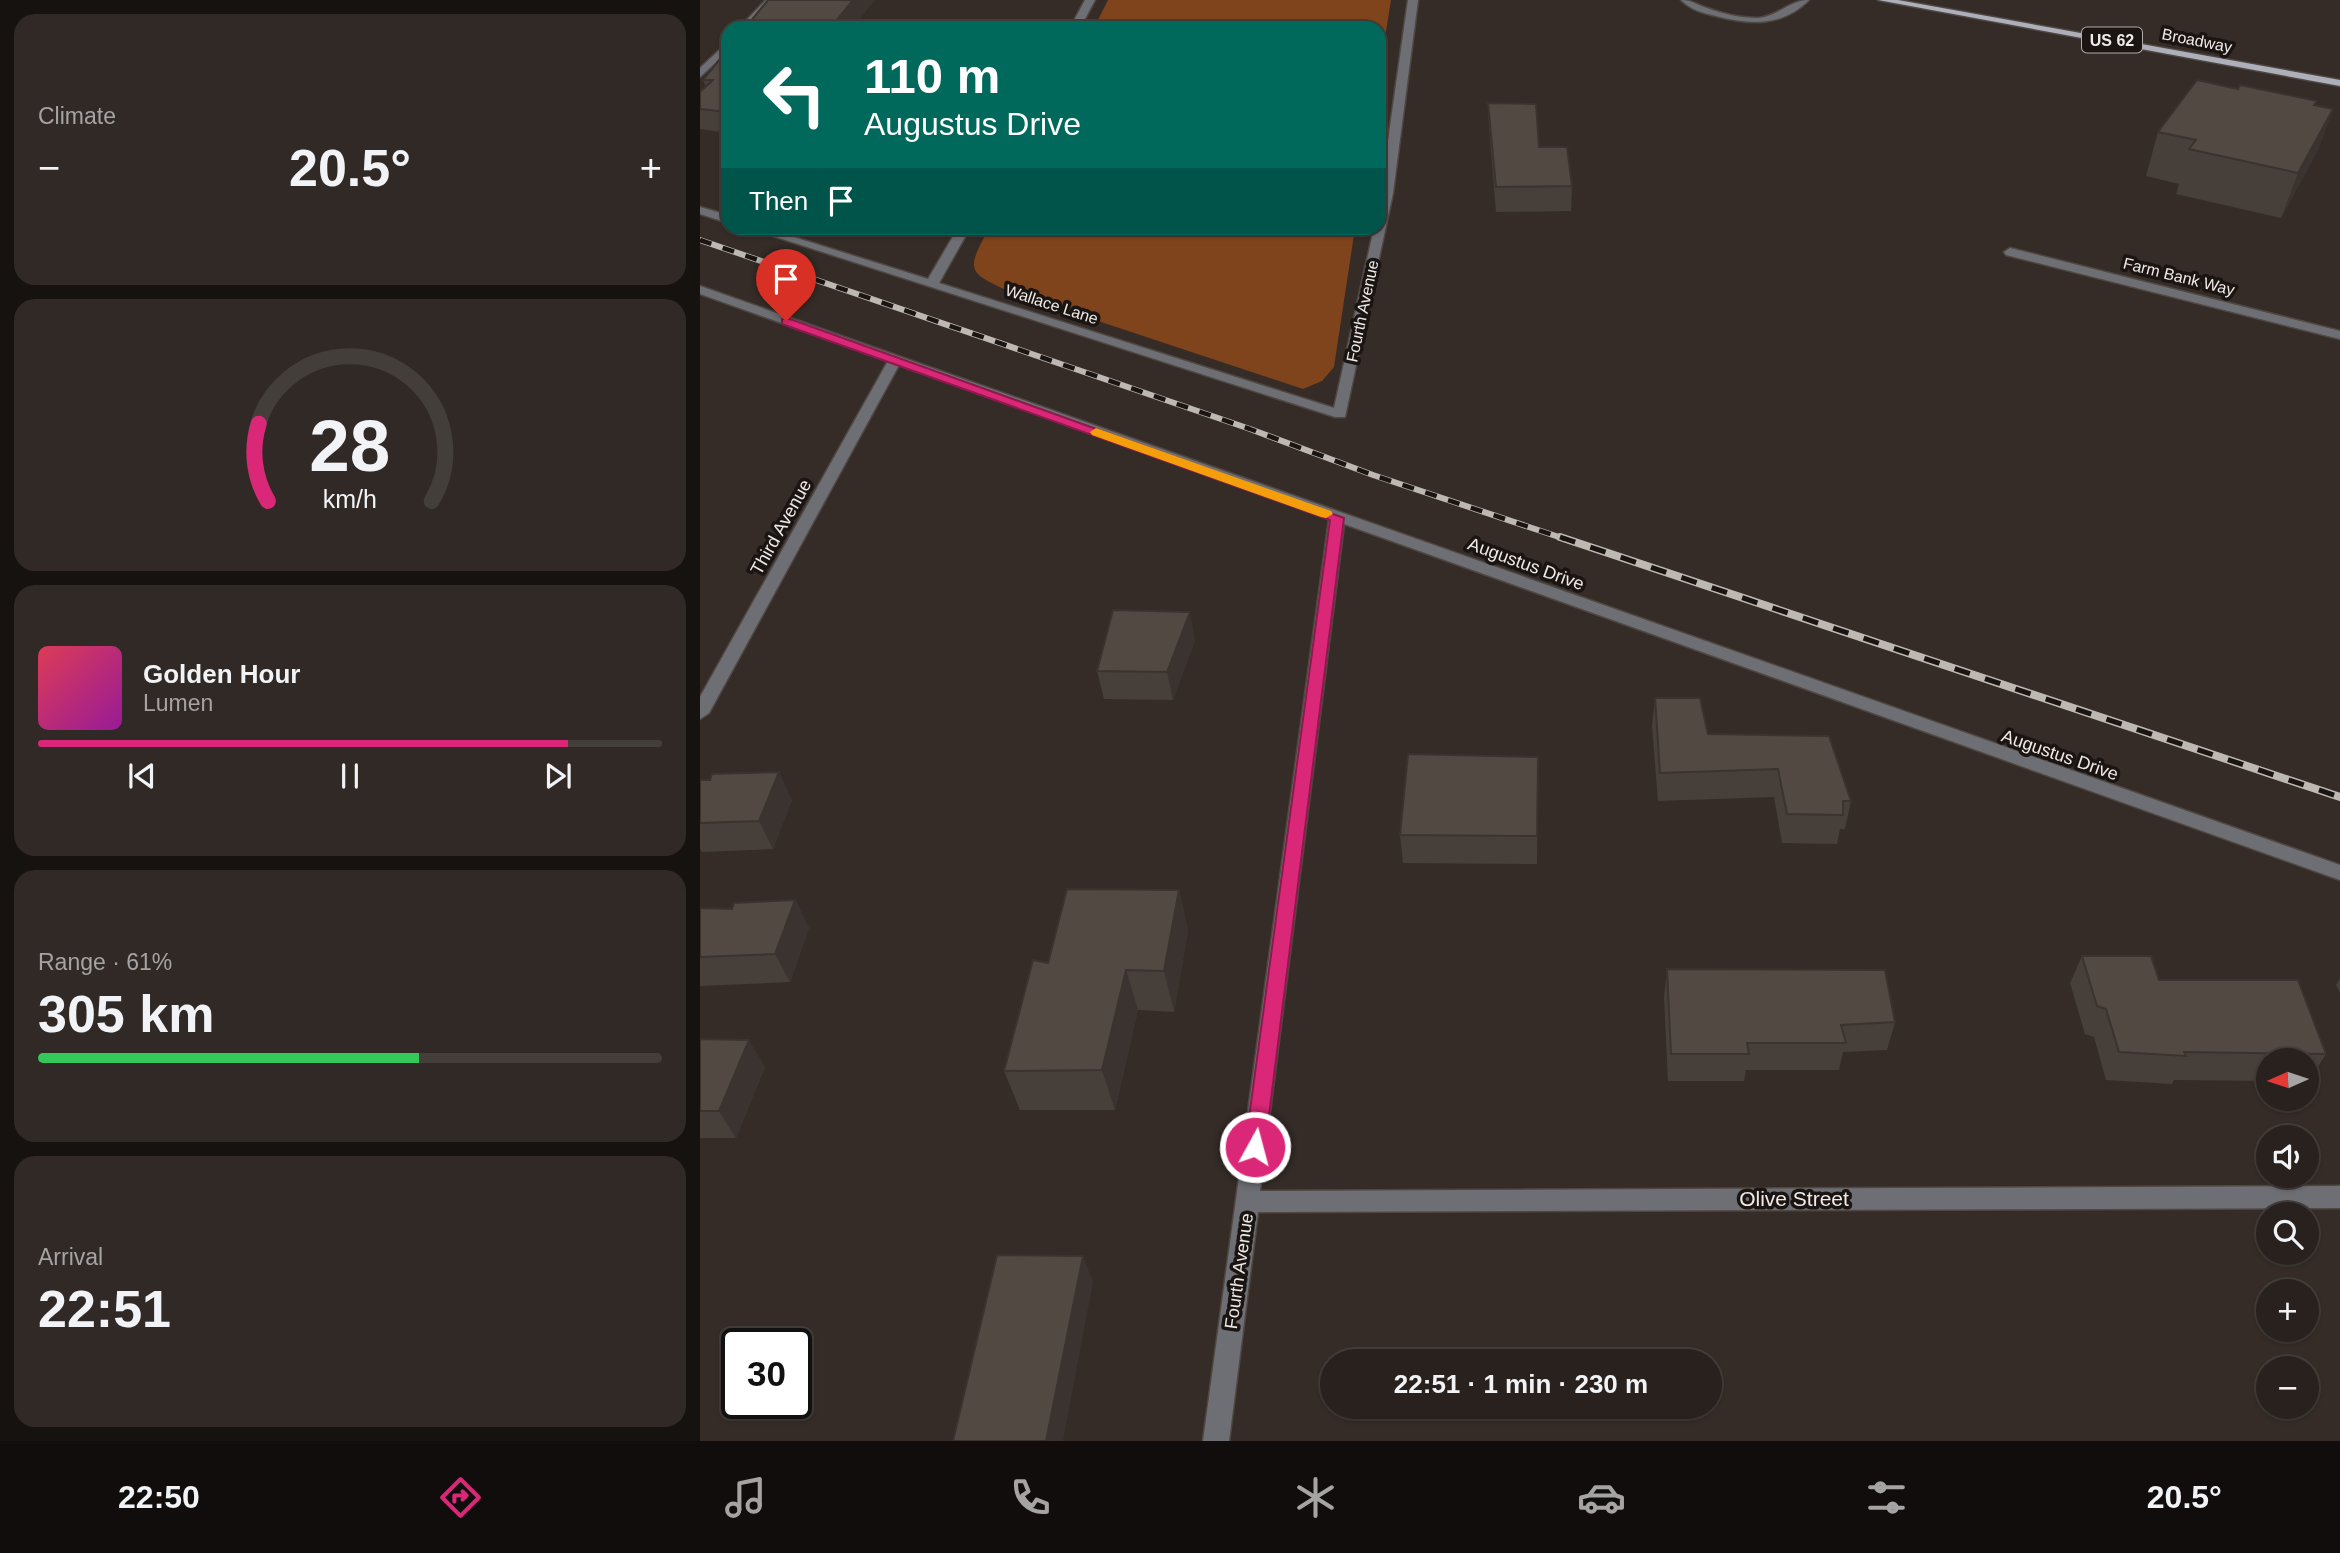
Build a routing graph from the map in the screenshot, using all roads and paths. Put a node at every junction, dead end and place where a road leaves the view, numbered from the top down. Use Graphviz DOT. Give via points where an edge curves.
graph roads {
  1 [pos="771,0"];
  2 [pos="1090,0"];
  3 [pos="1413,0"];
  4 [pos="1686,0"];
  5 [pos="1804,0"];
  6 [pos="1883,0"];
  7 [pos="751,21"];
  8 [pos="1079,21"];
  9 [pos="721,52"];
  10 [pos="700,74"];
  11 [pos="2340,83"];
  12 [pos="1386,198"];
  13 [pos="700,210"];
  14 [pos="721,217"];
  15 [pos="776,235"];
  16 [pos="960,235"];
  17 [pos="1378,235"];
  18 [pos="2010,252"];
  19 [pos="932,284"];
  20 [pos="700,290"];
  21 [pos="2340,335"];
  22 [pos="895,360"];
  23 [pos="1340,414"];
  24 [pos="1337,518"];
  25 [pos="700,713"];
  26 [pos="2340,873"];
  27 [pos="2340,1197"];
  28 [pos="1248,1202"];
  29 [pos="1216,1441"];
  1 -- 7 [label="street"];
  2 -- 8 [label="street"];
  3 -- 12 [label="street, Fourth Avenue"];
  4 -- 5 [label="street" via="1755,23 1780,17"];
  6 -- 11 [label="main road, Broadway / US 62"];
  9 -- 10 [label="street"];
  13 -- 14 [label="street"];
  15 -- 19 [label="street, Wallace Lane"];
  16 -- 19 [label="street"];
  17 -- 23 [label="street, Fourth Avenue"];
  18 -- 21 [label="street, Farm Bank Way"];
  19 -- 23 [label="street, Wallace Lane"];
  20 -- 22 [label="street, Augustus Drive"];
  22 -- 24 [label="street, Augustus Drive"];
  22 -- 25 [label="street, Third Avenue"];
  24 -- 26 [label="street, Augustus Drive"];
  24 -- 28 [label="street, Fourth Avenue"];
  27 -- 28 [label="street, Olive Street" via="1518,1197"];
  28 -- 29 [label="street, Fourth Avenue"];
}
